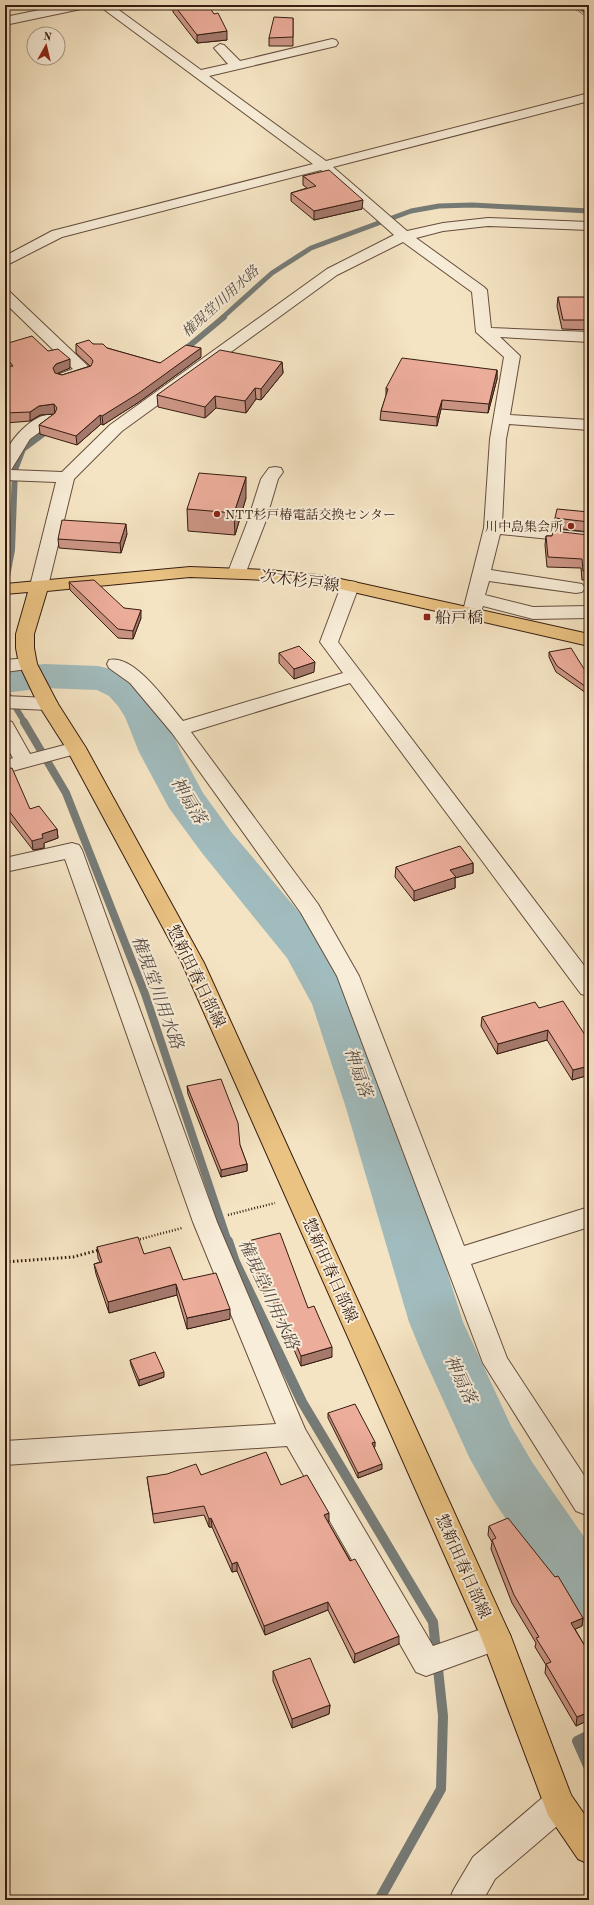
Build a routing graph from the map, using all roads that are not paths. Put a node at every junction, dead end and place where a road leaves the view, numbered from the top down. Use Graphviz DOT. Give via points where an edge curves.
graph roads {
  1 [pos="81,5"];
  2 [pos="104,5"];
  3 [pos="5,21"];
  4 [pos="332,43"];
  5 [pos="220,48"];
  6 [pos="238,65"];
  7 [pos="200,74"];
  8 [pos="589,97"];
  9 [pos="323,165"];
  10 [pos="589,226"];
  11 [pos="404,236"];
  12 [pos="5,262"];
  13 [pos="5,295"];
  14 [pos="484,332"];
  15 [pos="589,337"];
  16 [pos="63,378"];
  17 [pos="49,418"];
  18 [pos="501,419"];
  19 [pos="589,425"];
  20 [pos="5,467"];
  21 [pos="276,472"];
  22 [pos="5,475"];
  23 [pos="66,477"];
  24 [pos="493,528"];
  25 [pos="589,538"];
  26 [pos="236,572"];
  27 [pos="481,574"];
  28 [pos="39,586"];
  29 [pos="350,586"];
  30 [pos="576,588"];
  31 [pos="5,589"];
  32 [pos="473,606"];
  33 [pos="589,612"];
  34 [pos="589,640"];
  35 [pos="28,664"];
  36 [pos="116,664"];
  37 [pos="5,666"];
  38 [pos="354,676"];
  39 [pos="5,702"];
  40 [pos="48,704"];
  41 [pos="5,726"];
  42 [pos="179,729"];
  43 [pos="76,748"];
  44 [pos="25,762"];
  45 [pos="5,767"];
  46 [pos="5,865"];
  47 [pos="589,988"];
  48 [pos="589,1217"];
  49 [pos="456,1258"];
  50 [pos="294,1434"];
  51 [pos="5,1453"];
  52 [pos="589,1504"];
  53 [pos="496,1637"];
  54 [pos="559,1804"];
  55 [pos="589,1848"];
  56 [pos="465,1900"];
  1 -- 3 [label="street"];
  2 -- 7 [label="street"];
  4 -- 6 [label="street" via="300,46"];
  5 -- 6 [label="street"];
  6 -- 7 [label="street"];
  7 -- 9 [label="street"];
  8 -- 9 [label="street"];
  9 -- 11 [label="street"];
  9 -- 12 [label="street" via="57,234"];
  10 -- 11 [label="street" via="488,222 443,227"];
  11 -- 14 [label="street" via="480,290"];
  11 -- 23 [label="street" via="332,272 116,428"];
  13 -- 16 [label="street" via="84,371"];
  14 -- 15 [label="street"];
  14 -- 18 [label="street" via="512,356"];
  17 -- 20 [label="street" via="24,436"];
  18 -- 19 [label="street"];
  18 -- 24 [label="street"];
  21 -- 26 [label="street" via="270,479"];
  22 -- 23 [label="street"];
  23 -- 28 [label="street"];
  24 -- 25 [label="street"];
  24 -- 27 [label="street"];
  26 -- 28 [label="main road, 次木杉戸線" via="190,572"];
  26 -- 29 [label="main road, 次木杉戸線" via="302,578"];
  27 -- 30 [label="street"];
  27 -- 32 [label="street"];
  28 -- 31 [label="main road, 次木杉戸線"];
  28 -- 35 [label="main road" via="26,634"];
  29 -- 32 [label="main road, 次木杉戸線"];
  29 -- 38 [label="street" via="329,642"];
  32 -- 33 [label="street" via="533,613"];
  32 -- 34 [label="main road, 次木杉戸線"];
  35 -- 37 [label="street"];
  35 -- 40 [label="main road, 惣新田春日部線"];
  36 -- 42 [label="street" via="137,679"];
  38 -- 42 [label="street"];
  38 -- 47 [label="street"];
  39 -- 40 [label="street"];
  40 -- 43 [label="main road, 惣新田春日部線"];
  41 -- 44 [label="street"];
  42 -- 49 [label="street" via="310,909 348,976"];
  43 -- 44 [label="street"];
  43 -- 53 [label="main road, 惣新田春日部線" via="193,963"];
  44 -- 45 [label="street"];
  46 -- 50 [label="street" via="72,850 205,1222"];
  48 -- 49 [label="street"];
  49 -- 52 [label="street" via="496,1363"];
  50 -- 51 [label="street"];
  50 -- 53 [label="street" via="426,1662"];
  53 -- 54 [label="main road, 惣新田春日部線"];
  54 -- 55 [label="main road, 惣新田春日部線"];
  54 -- 56 [label="street" via="484,1868"];
}
